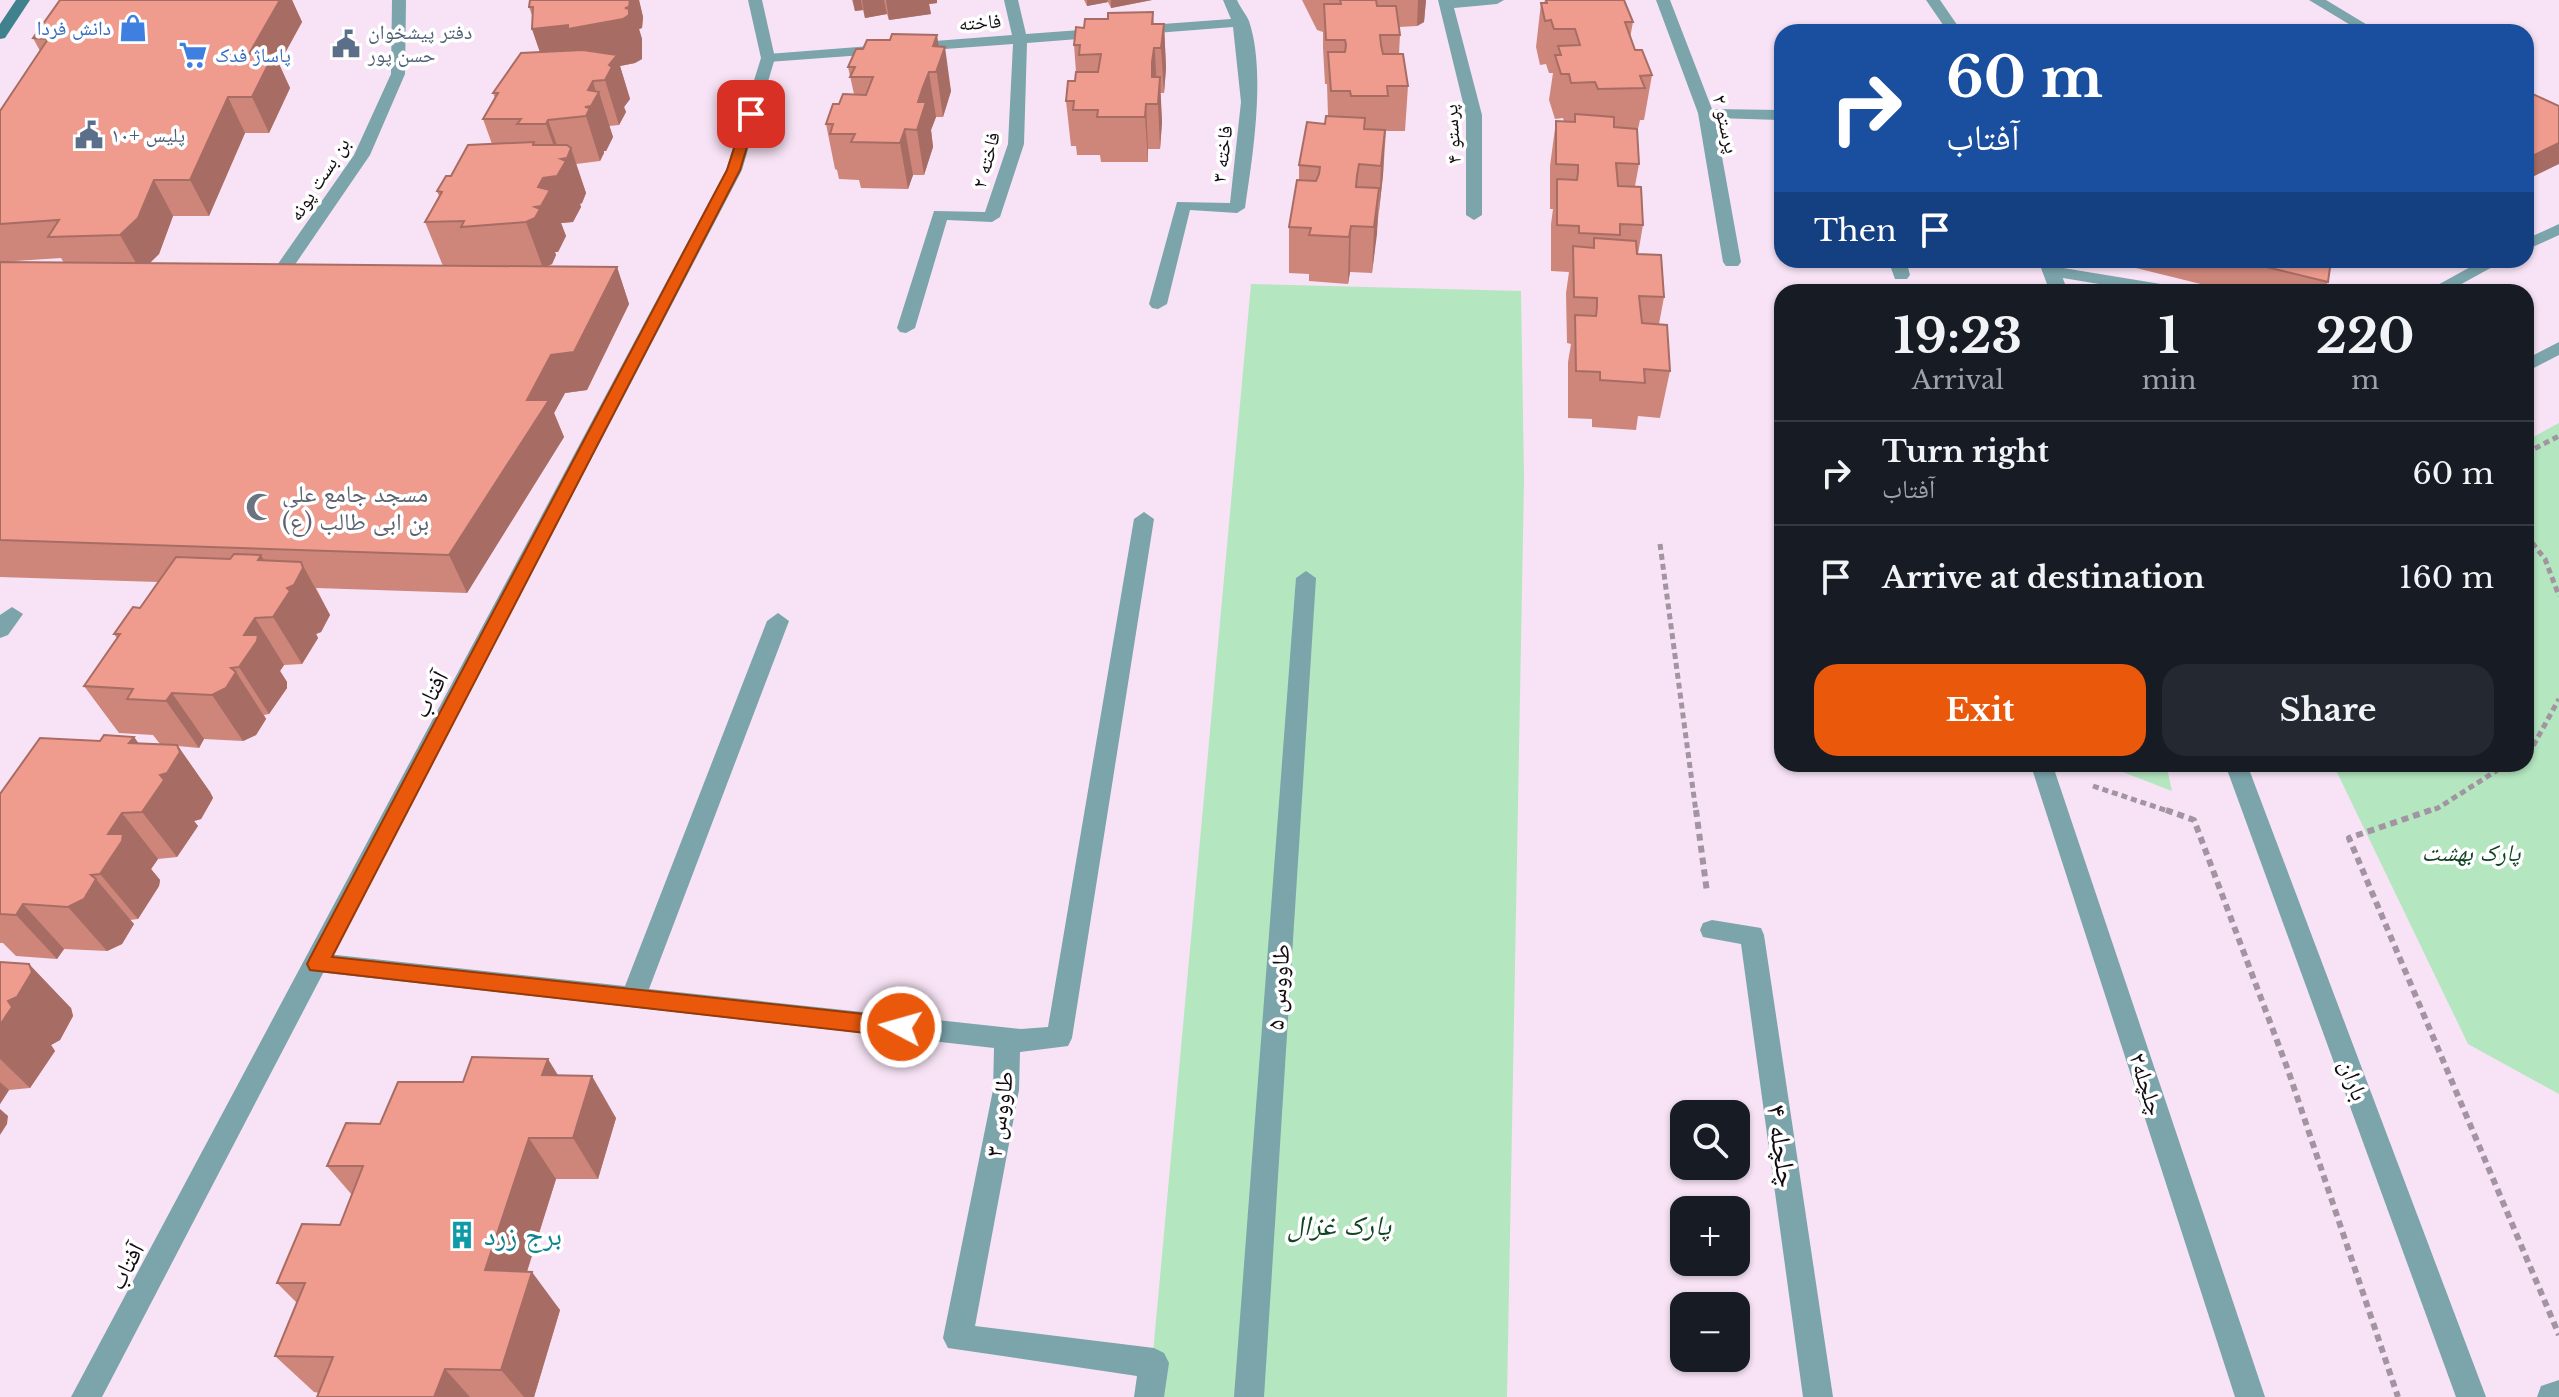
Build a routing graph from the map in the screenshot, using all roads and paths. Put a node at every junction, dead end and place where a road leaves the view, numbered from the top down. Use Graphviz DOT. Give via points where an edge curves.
graph roads {
  1 [pos="23,0"];
  2 [pos="399,0"];
  3 [pos="755,0"];
  4 [pos="1011,0"];
  5 [pos="1230,0"];
  6 [pos="1497,0"];
  7 [pos="1663,0"];
  8 [pos="1933,0"];
  9 [pos="2316,0"];
  10 [pos="1446,2"];
  11 [pos="1242,22"];
  12 [pos="1950,24"];
  13 [pos="2358,24"];
  14 [pos="0,35"];
  15 [pos="1020,39"];
  16 [pos="768,58"];
  17 [pos="1706,113"];
  18 [pos="1774,115"];
  19 [pos="1474,215"];
  20 [pos="2559,229"];
  21 [pos="2534,241"];
  22 [pos="1732,262"];
  23 [pos="2059,268"];
  24 [pos="2480,268"];
  25 [pos="275,281"];
  26 [pos="2139,284"];
  27 [pos="2450,284"];
  28 [pos="1158,304"];
  29 [pos="906,328"];
  30 [pos="2559,348"];
  31 [pos="2534,362"];
  32 [pos="2559,436"];
  33 [pos="2534,449"];
  34 [pos="1144,519"];
  35 [pos="2534,545"];
  36 [pos="1306,578"];
  37 [pos="2559,596"];
  38 [pos="778,621"];
  39 [pos="2559,699"];
  40 [pos="2534,744"];
  41 [pos="2044,772"];
  42 [pos="2239,772"];
  43 [pos="2494,772"];
  44 [pos="1712,930"];
  45 [pos="318,964"];
  46 [pos="633,998"];
  47 [pos="1020,1040"];
  48 [pos="2559,1335"];
  49 [pos="2559,1395"];
  50 [pos="86,1397"];
  51 [pos="1149,1397"];
  52 [pos="1249,1397"];
  53 [pos="1818,1397"];
  54 [pos="2250,1397"];
  55 [pos="2398,1397"];
  56 [pos="2471,1397"];
  57 [pos="2552,1397"];
  1 -- 14 [label="main road"];
  2 -- 25 [label="street, بن بست پونه" via="398,74 362,155"];
  3 -- 16 [label="street, آفتاب"];
  4 -- 15 [label="street"];
  5 -- 11 [label="street, فاخته ۳"];
  6 -- 10 [label="street"];
  7 -- 17 [label="street, پرستو ۲"];
  8 -- 12 [label="street"];
  9 -- 13 [label="street"];
  10 -- 19 [label="street, پرستو ۴" via="1474,115"];
  11 -- 15 [label="street, فاخته"];
  11 -- 28 [label="street, فاخته ۳" via="1249,126 1237,208 1183,205"];
  15 -- 16 [label="street, فاخته"];
  15 -- 29 [label="street, فاخته ۲" via="1016,144 992,217 940,215"];
  16 -- 45 [label="street, آفتاب" via="734,170"];
  17 -- 18 [label="street"];
  17 -- 22 [label="street, پرستو ۲"];
  20 -- 21 [label="street"];
  23 -- 26 [label="street"];
  24 -- 27 [label="street"];
  30 -- 31 [label="street"];
  32 -- 33 [label="path"];
  34 -- 47 [label="street, طاووس ۳" via="1059,1038"];
  35 -- 37 [label="path"];
  36 -- 52 [label="street, طاووس ۵"];
  38 -- 46 [label="street"];
  39 -- 40 [label="path"];
  41 -- 54 [label="street, چلچله۲"];
  41 -- 55 [label="path" via="2194,820 2288,1070"];
  42 -- 56 [label="street, باران"];
  43 -- 48 [label="path" via="2438,808 2349,838"];
  44 -- 53 [label="street, چلچله ۴" via="1752,935"];
  45 -- 46 [label="street"];
  45 -- 50 [label="street, آفتاب"];
  46 -- 47 [label="street"];
  47 -- 51 [label="street, طاووس ۳" via="1007,1041 1006,1090 958,1338 1154,1363"];
  49 -- 57 [label="street"];
}
